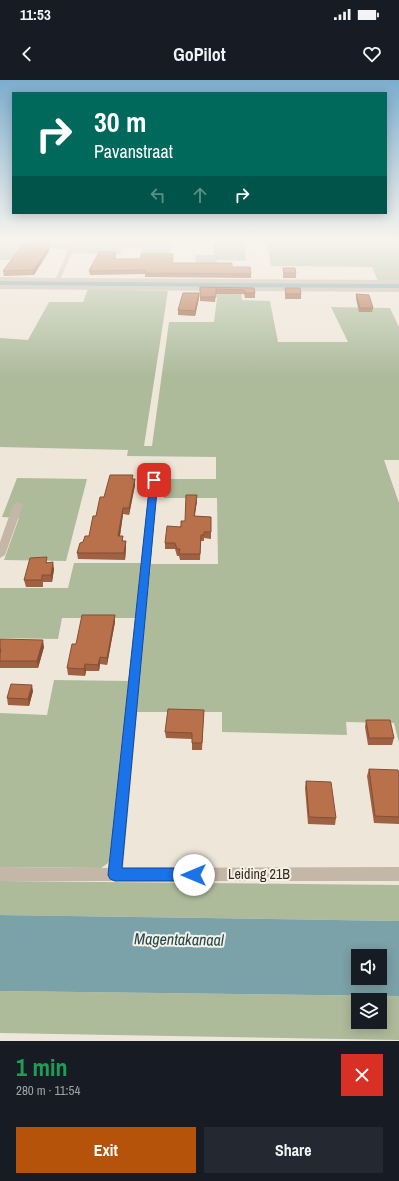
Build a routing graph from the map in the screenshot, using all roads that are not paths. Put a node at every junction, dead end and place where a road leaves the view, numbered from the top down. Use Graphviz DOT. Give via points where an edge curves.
graph roads {
  1 [pos="0,287"];
  2 [pos="218,289"];
  3 [pos="232,289"];
  4 [pos="399,290"];
  5 [pos="154,480"];
  6 [pos="18,505"];
  7 [pos="0,555"];
  8 [pos="0,874"];
  9 [pos="399,874"];
  10 [pos="115,875"];
  1 -- 2 [label="street"];
  3 -- 4 [label="street"];
  5 -- 10 [label="street"];
  6 -- 7 [label="street"];
  8 -- 10 [label="street, Leiding 21B"];
  9 -- 10 [label="street, Leiding 21B"];
}
